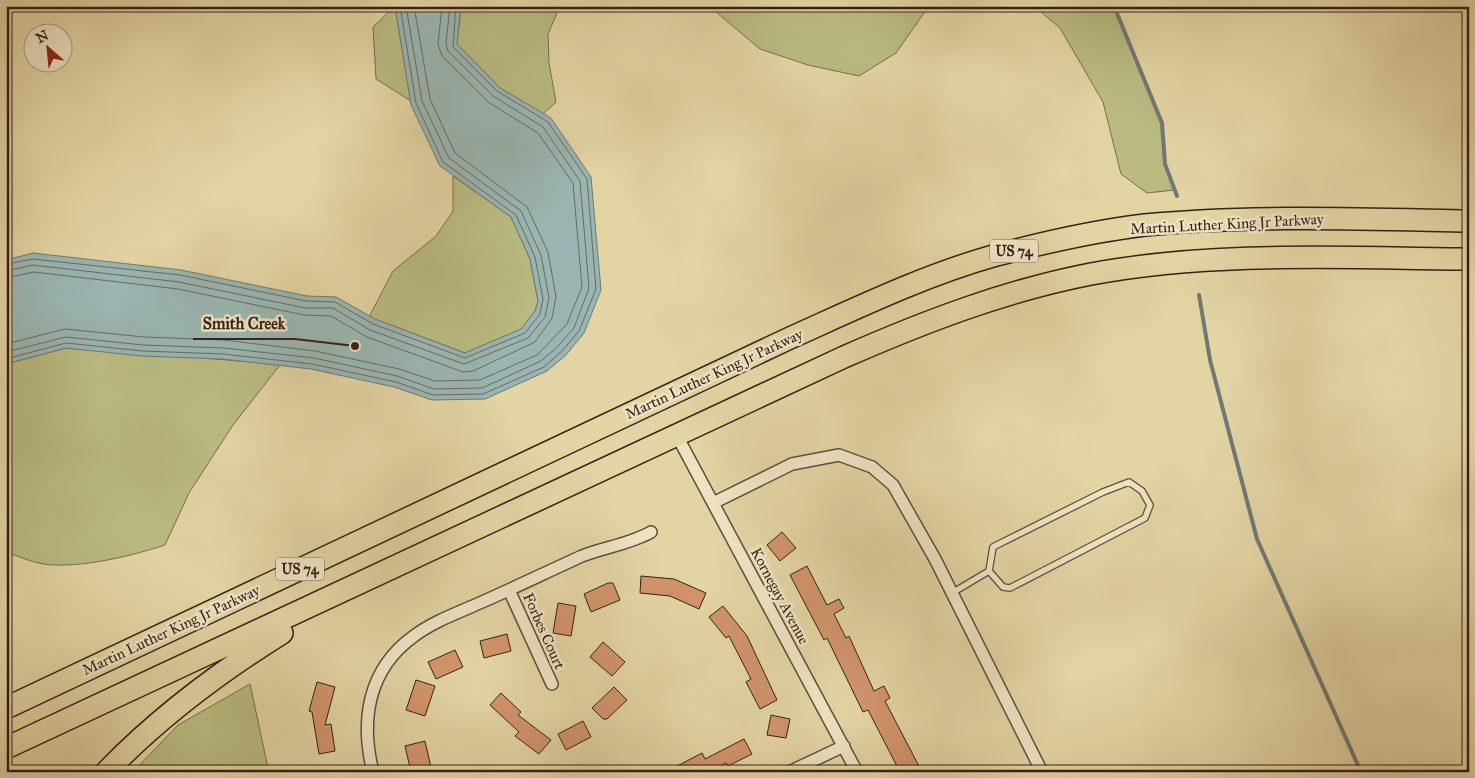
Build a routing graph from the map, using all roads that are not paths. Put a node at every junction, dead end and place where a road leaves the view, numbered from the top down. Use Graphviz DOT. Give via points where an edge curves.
graph roads {
  1 [pos="1469,221"];
  2 [pos="1469,259"];
  3 [pos="676,434"];
  4 [pos="713,503"];
  5 [pos="652,532"];
  6 [pos="989,571"];
  7 [pos="354,587"];
  8 [pos="509,590"];
  9 [pos="952,593"];
  10 [pos="552,684"];
  11 [pos="6,708"];
  12 [pos="844,746"];
  13 [pos="6,748"];
  14 [pos="106,772"];
  15 [pos="374,772"];
  16 [pos="789,772"];
  17 [pos="857,772"];
  18 [pos="1042,772"];
  1 -- 11 [label="highway, Martin Luther King Jr Parkway / US 74" via="1331,219 1144,226 1033,246 952,269 790,338"];
  2 -- 3 [label="highway, US 74" via="1222,260 1133,267 1082,276 999,297 939,317"];
  3 -- 4 [label="street, Kornegay Avenue"];
  3 -- 7 [label="highway, US 74"];
  4 -- 9 [label="street" via="792,464 839,454 872,467 893,485"];
  4 -- 12 [label="street, Kornegay Avenue"];
  5 -- 8 [label="street" via="632,541 601,548"];
  6 -- 6 [label="lane" via="993,547 1103,492 1129,482 1142,491 1150,505 1145,518 1010,588 1003,587"];
  6 -- 9 [label="lane"];
  7 -- 13 [label="highway, US 74"];
  7 -- 14 [label="highway" via="230,666 157,723"];
  8 -- 10 [label="street, Forbes Court"];
  8 -- 15 [label="street" via="415,635 389,663 376,686 367,717 366,736"];
  9 -- 18 [label="street"];
  12 -- 16 [label="street"];
  12 -- 17 [label="street, Kornegay Avenue"];
}
